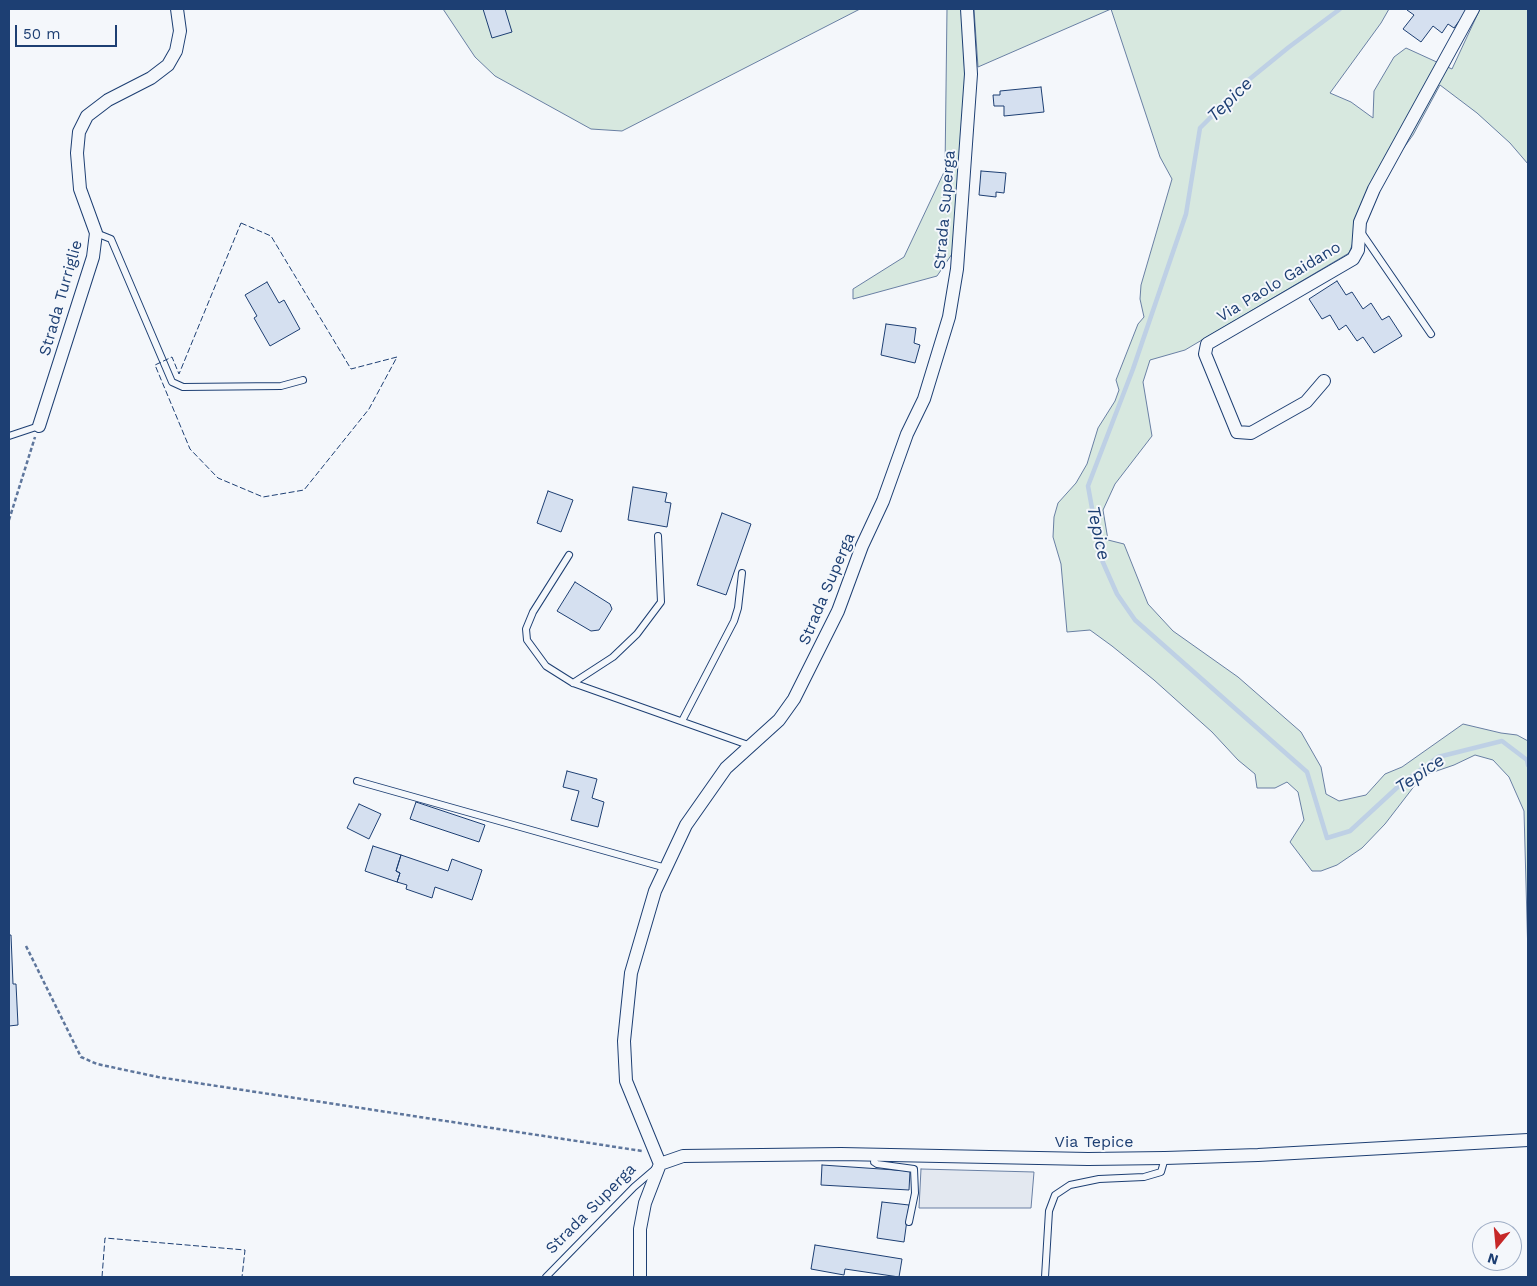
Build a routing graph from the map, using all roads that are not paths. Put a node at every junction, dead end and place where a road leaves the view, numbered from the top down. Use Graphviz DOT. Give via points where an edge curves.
graph roads {
  1 [pos="177,9"];
  2 [pos="967,9"];
  3 [pos="1473,9"];
  4 [pos="1359,230"];
  5 [pos="96,233"];
  6 [pos="1431,334"];
  7 [pos="303,380"];
  8 [pos="1324,381"];
  9 [pos="39,426"];
  10 [pos="9,436"];
  11 [pos="658,536"];
  12 [pos="569,555"];
  13 [pos="742,573"];
  14 [pos="574,683"];
  15 [pos="682,721"];
  16 [pos="751,746"];
  17 [pos="358,781"];
  18 [pos="666,868"];
  19 [pos="1528,1140"];
  20 [pos="875,1155"];
  21 [pos="1165,1158"];
  22 [pos="658,1159"];
  23 [pos="909,1222"];
  24 [pos="546,1277"];
  25 [pos="640,1277"];
  26 [pos="1045,1277"];
  1 -- 5 [label="street, Strada Turriglie" via="180,31 176,51 168,65 108,100 87,116 79,132 80,189"];
  2 -- 16 [label="street, Strada Superga" via="969,93 957,269 949,317 924,399 907,434 838,611 794,699 779,720"];
  3 -- 4 [label="street, Via Paolo Gaidano" via="1374,189"];
  4 -- 6 [label="lane"];
  4 -- 8 [label="street, Via Paolo Gaidano" via="1358,250 1353,259 1207,344 1205,354 1237,432 1251,433 1306,402"];
  5 -- 7 [label="lane" via="111,239 172,382 183,387 281,386"];
  5 -- 9 [label="street, Strada Turriglie" via="93,257"];
  9 -- 10 [label="lane"];
  11 -- 14 [label="lane" via="661,602 637,634 613,657"];
  12 -- 14 [label="lane" via="526,629 527,640 546,666"];
  13 -- 15 [label="lane" via="734,621"];
  14 -- 15 [label="lane"];
  15 -- 16 [label="lane"];
  16 -- 18 [label="street, Strada Superga" via="726,768 686,825"];
  17 -- 18 [label="lane"];
  18 -- 22 [label="street, Strada Superga" via="655,891 631,973 624,1041 626,1081"];
  19 -- 21 [label="street, Via Tepice"];
  20 -- 21 [label="street, Via Tepice"];
  20 -- 22 [label="street, Via Tepice" via="683,1156"];
  20 -- 23 [label="lane" via="877,1164 914,1169 915,1192"];
  21 -- 26 [label="lane" via="1161,1172 1144,1177 1099,1178 1070,1184 1055,1195 1049,1211"];
  22 -- 24 [label="lane, Strada Superga"];
  22 -- 25 [label="street, Strada Superga" via="640,1229"];
}
